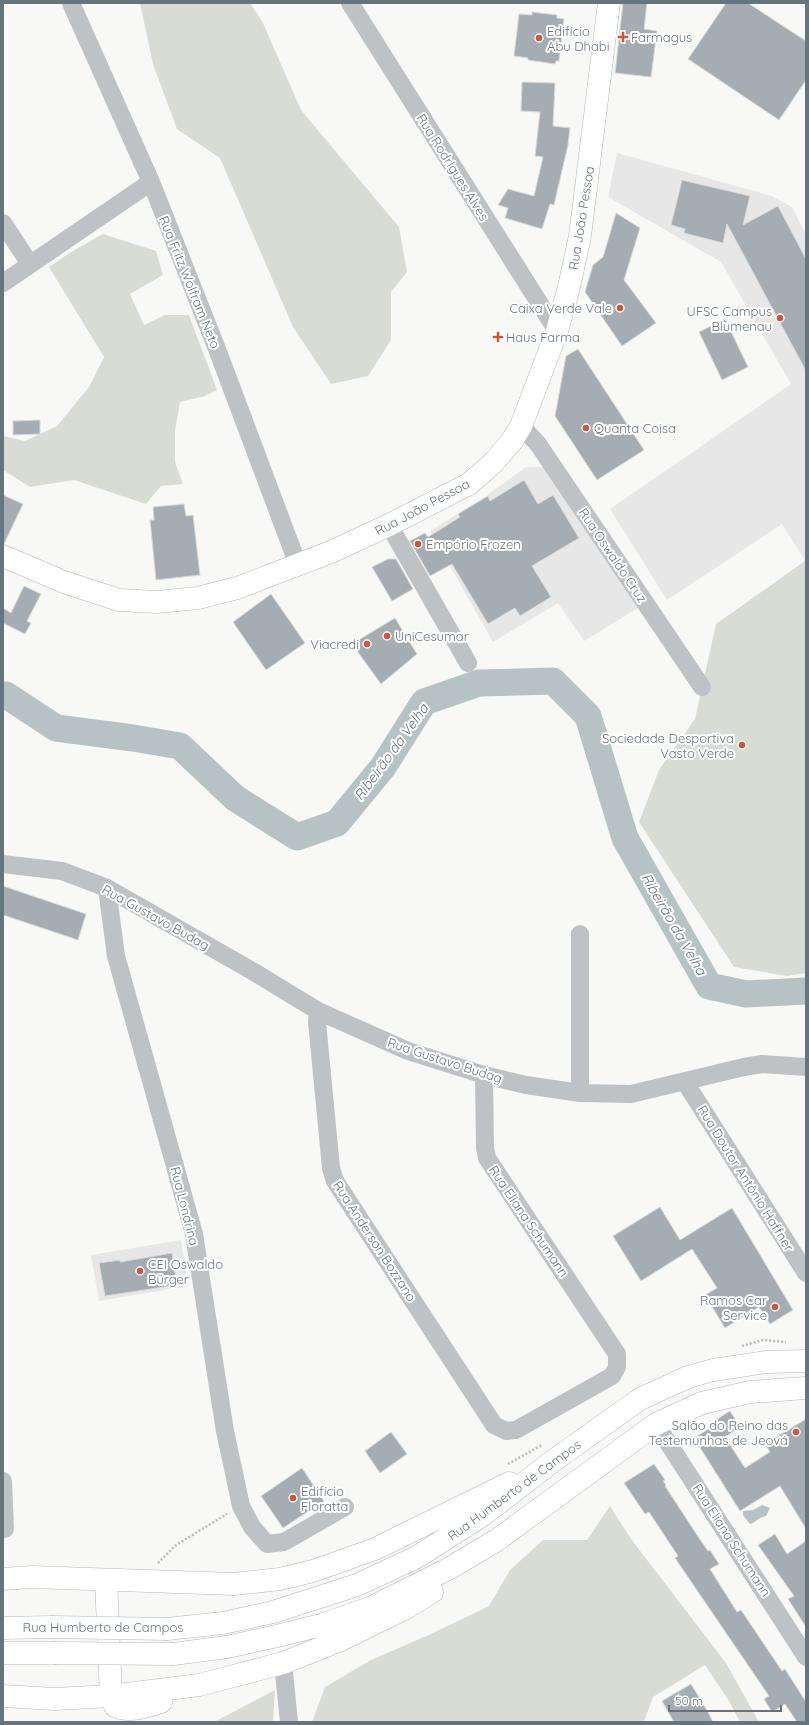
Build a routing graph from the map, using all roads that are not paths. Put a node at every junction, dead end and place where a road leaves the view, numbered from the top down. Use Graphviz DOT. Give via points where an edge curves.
graph roads {
  1 [pos="71,3"];
  2 [pos="350,3"];
  3 [pos="609,3"];
  4 [pos="151,182"];
  5 [pos="3,223"];
  6 [pos="30,264"];
  7 [pos="3,283"];
  8 [pos="557,330"];
  9 [pos="521,426"];
  10 [pos="389,525"];
  11 [pos="3,556"];
  12 [pos="298,565"];
  13 [pos="468,663"];
  14 [pos="702,687"];
  15 [pos="3,864"];
  16 [pos="107,888"];
  17 [pos="580,934"];
  18 [pos="318,1011"];
  19 [pos="806,1066"];
  20 [pos="484,1075"];
  21 [pos="685,1082"];
  22 [pos="580,1093"];
  23 [pos="806,1273"];
  24 [pos="617,1354"];
  25 [pos="806,1361"];
  26 [pos="806,1388"];
  27 [pos="656,1424"];
  28 [pos="549,1452"];
  29 [pos="3,1481"];
  30 [pos="345,1507"];
  31 [pos="5,1529"];
  32 [pos="497,1540"];
  33 [pos="3,1580"];
  34 [pos="106,1580"];
  35 [pos="3,1628"];
  36 [pos="3,1653"];
  37 [pos="806,1657"];
  38 [pos="283,1663"];
  39 [pos="3,1696"];
  40 [pos="111,1696"];
  41 [pos="289,1722"];
  1 -- 4 [label="street, Rua Fritz Wolfram Neto"];
  2 -- 8 [label="street, Rua Rodrigues Alves"];
  3 -- 8 [label="main road, Rua João Pessoa" via="580,236"];
  4 -- 6 [label="street"];
  4 -- 12 [label="street, Rua Fritz Wolfram Neto"];
  5 -- 6 [label="street"];
  6 -- 7 [label="street"];
  8 -- 9 [label="main road, Rua João Pessoa"];
  9 -- 10 [label="main road, Rua João Pessoa" via="492,464 469,484"];
  9 -- 14 [label="street, Rua Oswaldo Cruz" via="538,444"];
  10 -- 12 [label="main road, Rua João Pessoa"];
  10 -- 13 [label="street"];
  11 -- 12 [label="main road, Rua João Pessoa" via="64,582 119,600 157,602 198,598 237,588"];
  15 -- 16 [label="street, Rua Gustavo Budag" via="62,871"];
  16 -- 18 [label="street, Rua Gustavo Budag"];
  16 -- 30 [label="street, Rua Londrina" via="116,956 194,1234 225,1431 241,1506 252,1527 267,1544 284,1542"];
  17 -- 22 [label="street"];
  18 -- 20 [label="street, Rua Gustavo Budag" via="408,1051"];
  18 -- 24 [label="street, Rua Anderson Bozzano" via="330,1160 335,1181 494,1426 506,1431 516,1430 612,1376 617,1368"];
  19 -- 21 [label="street, Rua Gustavo Budag" via="762,1064"];
  20 -- 22 [label="street, Rua Gustavo Budag" via="526,1085"];
  20 -- 24 [label="street, Rua Eliana Schumann" via="487,1158"];
  21 -- 22 [label="street, Rua Gustavo Budag" via="631,1094"];
  21 -- 23 [label="street, Rua Doutor Antônio Haffner"];
  25 -- 28 [label="main road, Rua Humberto de Campos" via="739,1365 688,1377 640,1399"];
  26 -- 27 [label="main road, Rua Humberto de Campos" via="750,1392 702,1403"];
  27 -- 32 [label="main road, Rua Humberto de Campos"];
  27 -- 37 [label="street, Rua Eliana Schumann"];
  28 -- 34 [label="main road" via="375,1549 313,1571 280,1579 234,1584"];
  28 -- 35 [label="main road, Rua Humberto de Campos, bridge" via="483,1515 450,1537 417,1557 364,1582 312,1600 273,1612 224,1622 167,1629"];
  29 -- 31 [label="street"];
  32 -- 36 [label="main road, Rua Humberto de Campos, bridge" via="406,1591 356,1613 277,1636 227,1647 173,1654"];
  32 -- 38 [label="main road" via="448,1581 404,1609 341,1640"];
  33 -- 34 [label="main road" via="32,1577"];
  34 -- 40 [label="main road"];
  38 -- 40 [label="main road" via="199,1685"];
  38 -- 41 [label="street"];
  39 -- 40 [label="main road"];
}
